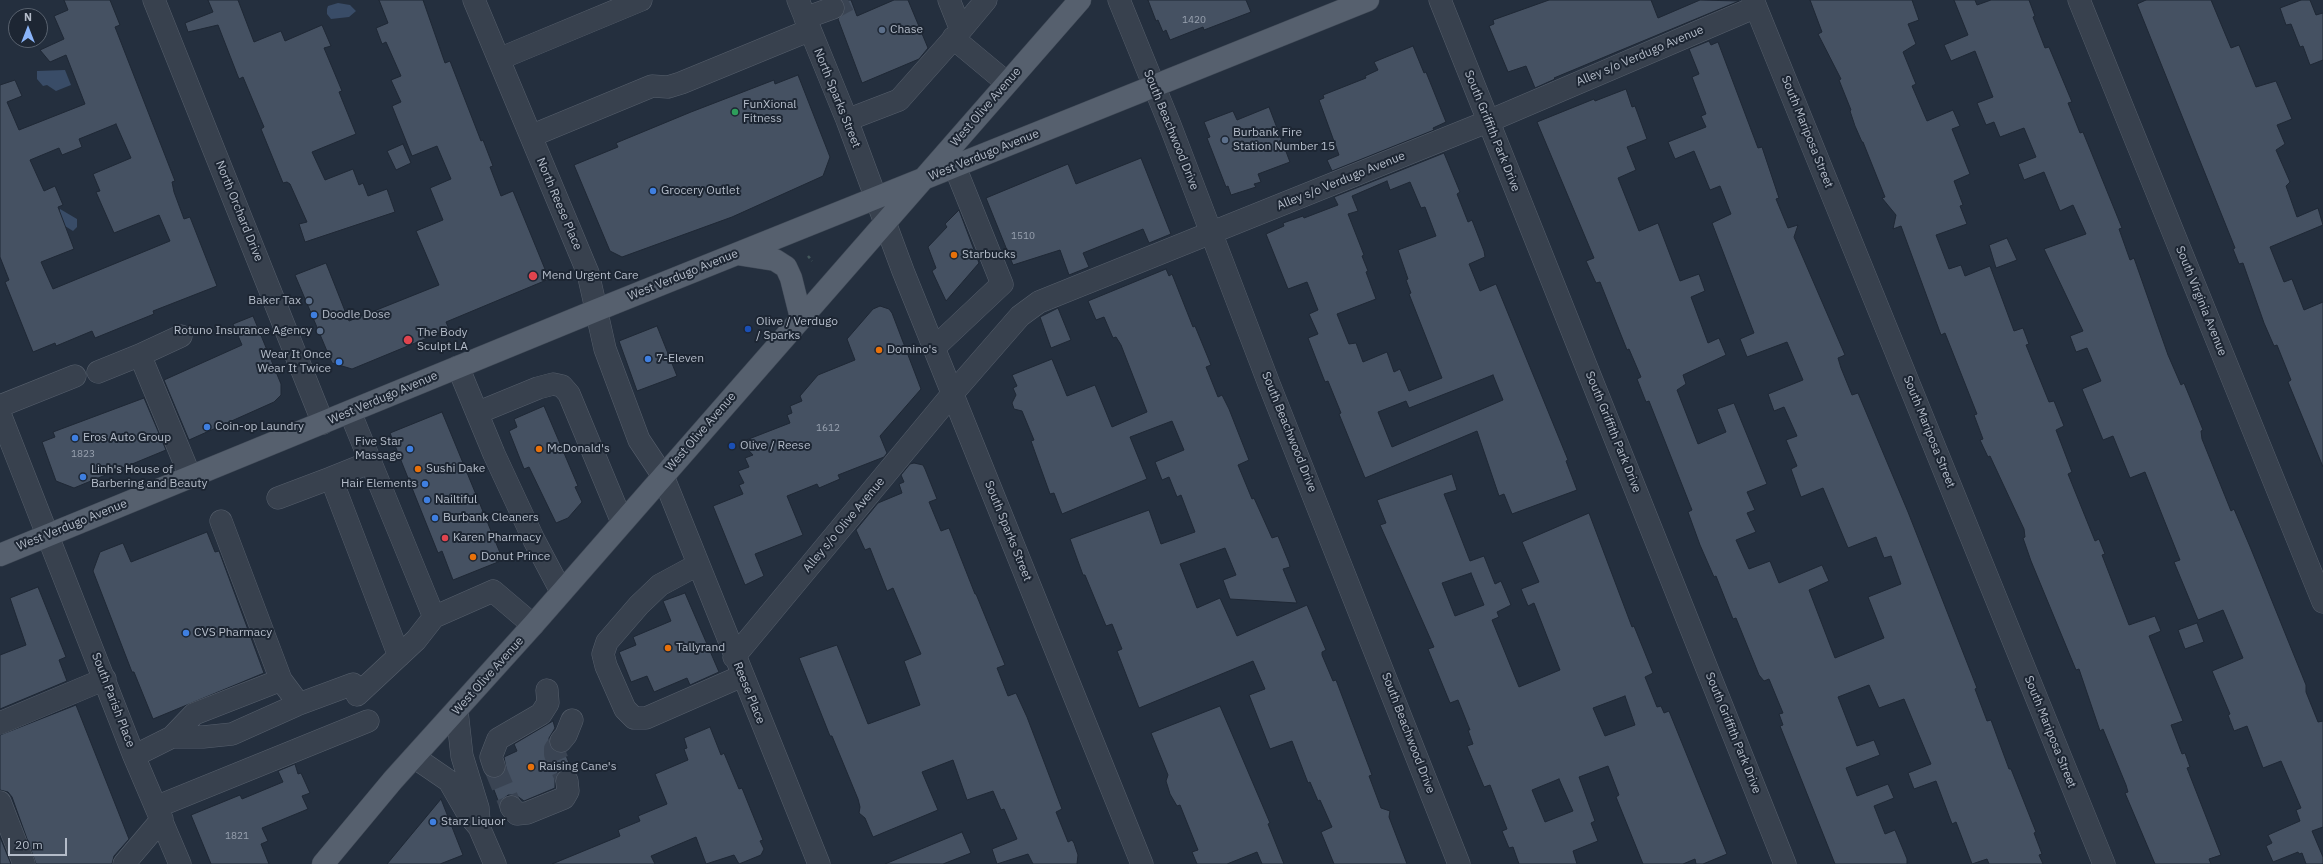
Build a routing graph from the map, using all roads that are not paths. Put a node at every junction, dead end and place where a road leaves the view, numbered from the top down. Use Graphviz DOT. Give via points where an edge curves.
graph roads {
  1 [pos="154,0"];
  2 [pos="474,0"];
  3 [pos="640,0"];
  4 [pos="949,0"];
  5 [pos="986,0"];
  6 [pos="1080,0"];
  7 [pos="1119,0"];
  8 [pos="1368,0"];
  9 [pos="1440,0"];
  10 [pos="2079,0"];
  11 [pos="1755,3"];
  12 [pos="833,8"];
  13 [pos="804,16"];
  14 [pos="957,34"];
  15 [pos="499,59"];
  16 [pos="1007,83"];
  17 [pos="1154,86"];
  18 [pos="847,120"];
  19 [pos="1489,121"];
  20 [pos="531,136"];
  21 [pos="955,167"];
  22 [pos="923,180"];
  23 [pos="875,197"];
  24 [pos="884,224"];
  25 [pos="1212,233"];
  26 [pos="735,254"];
  27 [pos="597,310"];
  28 [pos="801,318"];
  29 [pos="182,336"];
  30 [pos="934,348"];
  31 [pos="140,355"];
  32 [pos="458,367"];
  33 [pos="98,372"];
  34 [pos="75,376"];
  35 [pos="953,393"];
  36 [pos="0,406"];
  37 [pos="350,412"];
  38 [pos="477,413"];
  39 [pos="0,414"];
  40 [pos="323,423"];
  41 [pos="371,462"];
  42 [pos="190,476"];
  43 [pos="663,476"];
  44 [pos="331,478"];
  45 [pos="278,498"];
  46 [pos="221,521"];
  47 [pos="622,522"];
  48 [pos="48,535"];
  49 [pos="0,555"];
  50 [pos="697,565"];
  51 [pos="561,591"];
  52 [pos="2323,602"];
  53 [pos="434,617"];
  54 [pos="533,625"];
  55 [pos="399,656"];
  56 [pos="738,666"];
  57 [pos="105,679"];
  58 [pos="282,680"];
  59 [pos="547,690"];
  60 [pos="299,704"];
  61 [pos="458,711"];
  62 [pos="572,720"];
  63 [pos="368,721"];
  64 [pos="0,723"];
  65 [pos="172,737"];
  66 [pos="561,741"];
  67 [pos="134,756"];
  68 [pos="414,758"];
  69 [pos="494,766"];
  70 [pos="567,781"];
  71 [pos="0,802"];
  72 [pos="511,807"];
  73 [pos="159,813"];
  74 [pos="479,827"];
  75 [pos="24,864"];
  76 [pos="124,864"];
  77 [pos="180,864"];
  78 [pos="323,864"];
  79 [pos="495,864"];
  80 [pos="818,864"];
  81 [pos="1142,864"];
  82 [pos="1459,864"];
  83 [pos="1785,864"];
  84 [pos="2104,864"];
  1 -- 40 [label="street, North Orchard Drive"];
  2 -- 15 [label="street, North Reese Place"];
  3 -- 15 [label="street"];
  4 -- 14 [label="street"];
  5 -- 14 [label="street"];
  6 -- 16 [label="main road, West Olive Avenue"];
  7 -- 17 [label="street, South Beachwood Drive"];
  8 -- 17 [label="main road, West Verdugo Avenue"];
  9 -- 19 [label="street, South Griffith Park Drive"];
  10 -- 52 [label="street, South Virginia Avenue"];
  11 -- 19 [label="street, Alley s/o Verdugo Avenue"];
  11 -- 84 [label="street, South Mariposa Street"];
  12 -- 13 [label="street"];
  13 -- 18 [label="street, North Sparks Street"];
  13 -- 20 [label="street" via="681,82 668,87 652,86"];
  14 -- 16 [label="street"];
  14 -- 18 [label="street" via="899,100"];
  15 -- 20 [label="street, North Reese Place"];
  16 -- 22 [label="main road, West Olive Avenue"];
  17 -- 21 [label="main road, West Verdugo Avenue"];
  17 -- 25 [label="street, South Beachwood Drive"];
  18 -- 23 [label="street, North Sparks Street"];
  19 -- 25 [label="street, Alley s/o Verdugo Avenue"];
  19 -- 83 [label="street, South Griffith Park Drive"];
  20 -- 27 [label="street, North Reese Place" via="588,273"];
  21 -- 22 [label="main road, West Verdugo Avenue"];
  21 -- 30 [label="street" via="1002,284"];
  22 -- 23 [label="main road, West Verdugo Avenue"];
  22 -- 24 [label="main road, West Olive Avenue"];
  23 -- 24 [label="street, South Sparks Street"];
  23 -- 26 [label="main road, West Verdugo Avenue"];
  24 -- 28 [label="main road, West Olive Avenue"];
  24 -- 30 [label="street, South Sparks Street"];
  25 -- 35 [label="street, Alley s/o Verdugo Avenue" via="1039,302 1020,316"];
  25 -- 82 [label="street, South Beachwood Drive"];
  26 -- 27 [label="main road, West Verdugo Avenue"];
  26 -- 28 [label="main road" via="775,260 786,267"];
  27 -- 32 [label="main road, West Verdugo Avenue"];
  27 -- 43 [label="street, North Reese Place" via="605,349 639,440"];
  28 -- 43 [label="main road, West Olive Avenue"];
  29 -- 31 [label="street"];
  30 -- 35 [label="street, South Sparks Street"];
  31 -- 33 [label="street"];
  31 -- 42 [label="street"];
  32 -- 37 [label="main road, West Verdugo Avenue"];
  32 -- 38 [label="street"];
  34 -- 36 [label="street"];
  35 -- 56 [label="street, Alley s/o Olive Avenue"];
  35 -- 81 [label="street, South Sparks Street"];
  37 -- 40 [label="main road, West Verdugo Avenue"];
  37 -- 41 [label="street"];
  38 -- 47 [label="street" via="538,388 553,384 562,386 569,394"];
  38 -- 51 [label="street" via="534,540"];
  39 -- 48 [label="street, South Parish Place"];
  40 -- 42 [label="main road, West Verdugo Avenue"];
  41 -- 44 [label="street"];
  41 -- 53 [label="street"];
  42 -- 48 [label="main road, West Verdugo Avenue"];
  43 -- 47 [label="main road, West Olive Avenue"];
  43 -- 50 [label="street, Reese Place"];
  44 -- 45 [label="street"];
  44 -- 55 [label="street"];
  46 -- 58 [label="street"];
  47 -- 51 [label="main road, West Olive Avenue"];
  48 -- 49 [label="main road, West Verdugo Avenue"];
  48 -- 57 [label="street, South Parish Place"];
  50 -- 56 [label="street, Reese Place"];
  50 -- 56 [label="street" via="660,585 639,605 607,642 603,654 606,666 625,709 634,718 646,718"];
  51 -- 54 [label="main road, West Olive Avenue"];
  53 -- 54 [label="street" via="493,591"];
  53 -- 55 [label="street"];
  54 -- 61 [label="main road, West Olive Avenue"];
  55 -- 60 [label="street" via="355,689"];
  56 -- 80 [label="street, Reese Place"];
  57 -- 64 [label="street"];
  57 -- 67 [label="street, South Parish Place"];
  58 -- 60 [label="street"];
  58 -- 65 [label="street" via="194,714"];
  59 -- 69 [label="street" via="548,703 541,714 498,740 491,757"];
  60 -- 65 [label="street" via="232,734"];
  61 -- 68 [label="main road, West Olive Avenue"];
  61 -- 74 [label="street" via="462,756 478,808"];
  62 -- 66 [label="street"];
  63 -- 73 [label="street"];
  65 -- 67 [label="street"];
  67 -- 73 [label="street, South Parish Place"];
  68 -- 74 [label="street" via="449,781 468,814"];
  68 -- 78 [label="main road, West Olive Avenue"];
  70 -- 72 [label="street" via="568,791 564,798 527,813 517,814"];
  71 -- 75 [label="street"];
  73 -- 76 [label="street"];
  73 -- 77 [label="street, South Parish Place"];
  74 -- 79 [label="street"];
}
